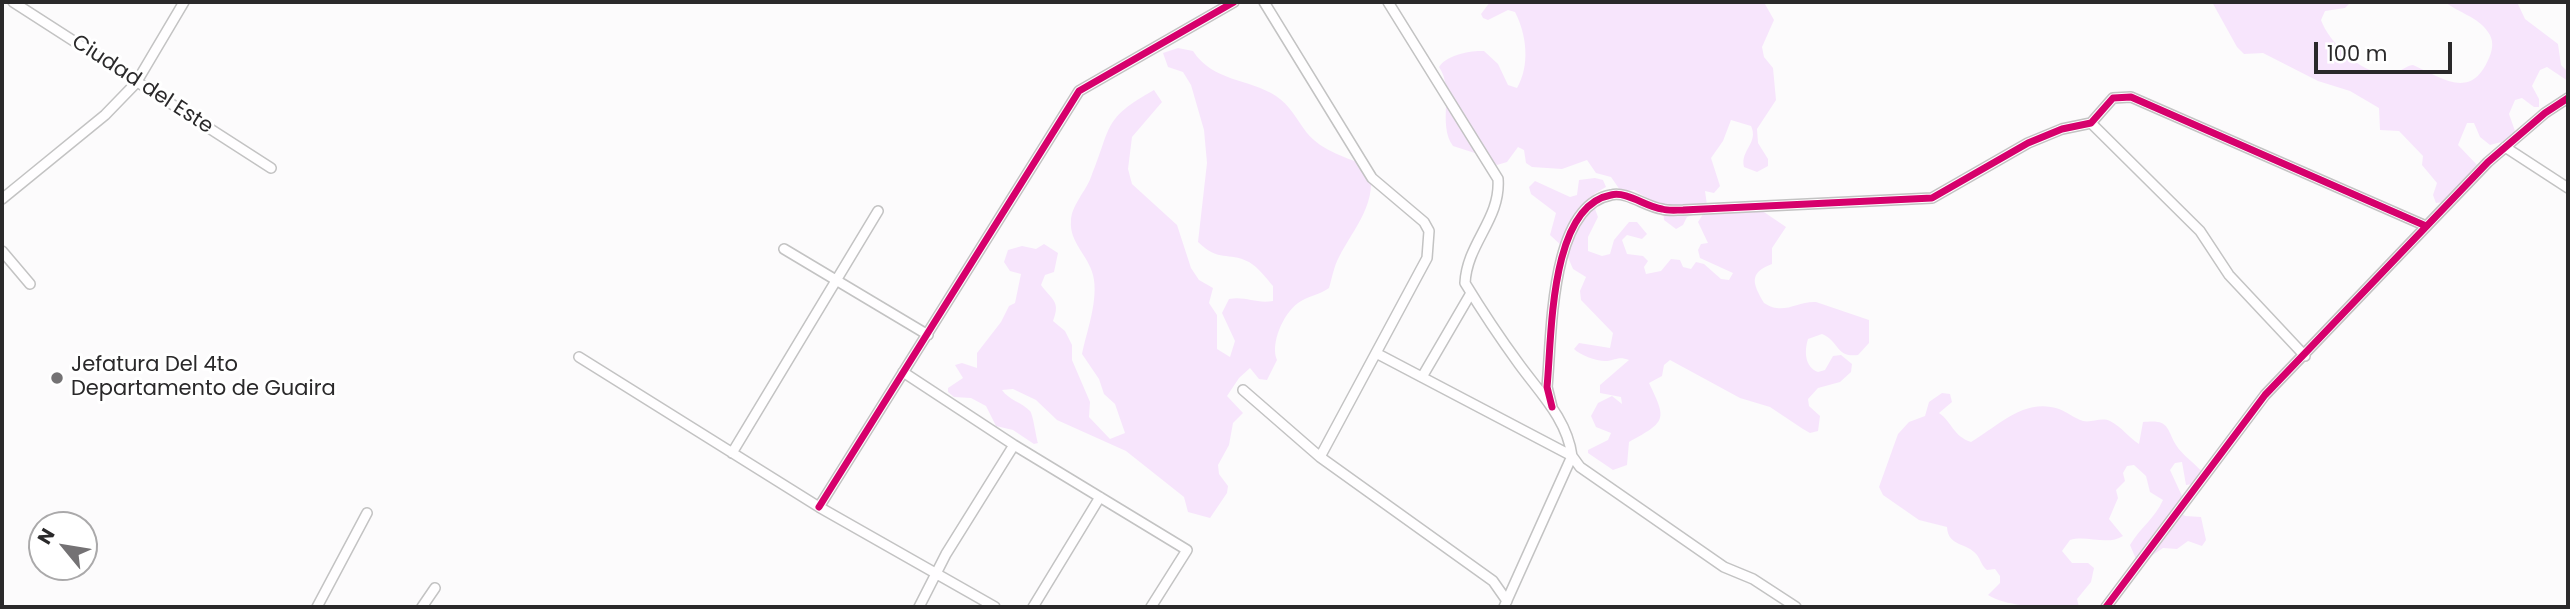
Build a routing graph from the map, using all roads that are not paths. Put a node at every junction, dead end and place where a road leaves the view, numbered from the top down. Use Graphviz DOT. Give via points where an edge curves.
graph roads {
  1 [pos="13,2"];
  2 [pos="184,2"];
  3 [pos="1234,2"];
  4 [pos="1264,2"];
  5 [pos="1388,2"];
  6 [pos="136,83"];
  7 [pos="2568,98"];
  8 [pos="2091,123"];
  9 [pos="2505,147"];
  10 [pos="271,168"];
  11 [pos="2568,188"];
  12 [pos="2,199"];
  13 [pos="878,211"];
  14 [pos="2426,226"];
  15 [pos="785,249"];
  16 [pos="2,251"];
  17 [pos="839,281"];
  18 [pos="30,284"];
  19 [pos="1472,293"];
  20 [pos="928,335"];
  21 [pos="1376,353"];
  22 [pos="2305,356"];
  23 [pos="579,357"];
  24 [pos="903,372"];
  25 [pos="1422,377"];
  26 [pos="1243,390"];
  27 [pos="1552,407"];
  28 [pos="1014,445"];
  29 [pos="732,453"];
  30 [pos="1572,456"];
  31 [pos="1320,457"];
  32 [pos="1100,497"];
  33 [pos="819,508"];
  34 [pos="367,513"];
  35 [pos="936,571"];
  36 [pos="435,588"];
  37 [pos="1505,604"];
  38 [pos="317,607"];
  39 [pos="422,607"];
  40 [pos="919,607"];
  41 [pos="995,607"];
  42 [pos="1033,607"];
  43 [pos="1152,607"];
  44 [pos="1796,607"];
  45 [pos="2106,607"];
  1 -- 6 [label="street, Ciudad del Este"];
  2 -- 6 [label="street"];
  3 -- 20 [label="street" via="1079,91"];
  4 -- 21 [label="street" via="1372,178 1429,231 1427,258"];
  5 -- 19 [label="street" via="1498,179 1495,211 1467,262 1465,283"];
  6 -- 10 [label="street, Ciudad del Este"];
  6 -- 12 [label="street" via="105,116"];
  7 -- 9 [label="street"];
  8 -- 14 [label="street" via="2113,98 2132,97"];
  8 -- 22 [label="street" via="2200,231 2229,275"];
  8 -- 27 [label="street" via="2028,143 1932,198 1683,210 1661,209 1613,194 1591,201 1575,220 1563,248 1547,387"];
  9 -- 11 [label="street"];
  9 -- 14 [label="street"];
  13 -- 17 [label="street"];
  14 -- 22 [label="street"];
  15 -- 17 [label="street"];
  16 -- 18 [label="street"];
  17 -- 20 [label="street"];
  17 -- 29 [label="street"];
  19 -- 25 [label="street"];
  19 -- 27 [label="street"];
  20 -- 24 [label="street"];
  21 -- 25 [label="street"];
  21 -- 31 [label="street"];
  22 -- 45 [label="street" via="2246,417"];
  23 -- 29 [label="street"];
  24 -- 28 [label="street"];
  24 -- 33 [label="street"];
  25 -- 30 [label="street"];
  26 -- 31 [label="street"];
  27 -- 30 [label="street" via="1570,440"];
  28 -- 32 [label="street"];
  28 -- 35 [label="street"];
  29 -- 33 [label="street"];
  30 -- 37 [label="street"];
  30 -- 44 [label="street" via="1580,467 1724,567 1753,579"];
  31 -- 37 [label="street" via="1493,581"];
  32 -- 42 [label="street"];
  32 -- 43 [label="street" via="1188,550"];
  33 -- 35 [label="street"];
  34 -- 38 [label="street"];
  35 -- 40 [label="street"];
  35 -- 41 [label="street"];
  36 -- 39 [label="street"];
}
